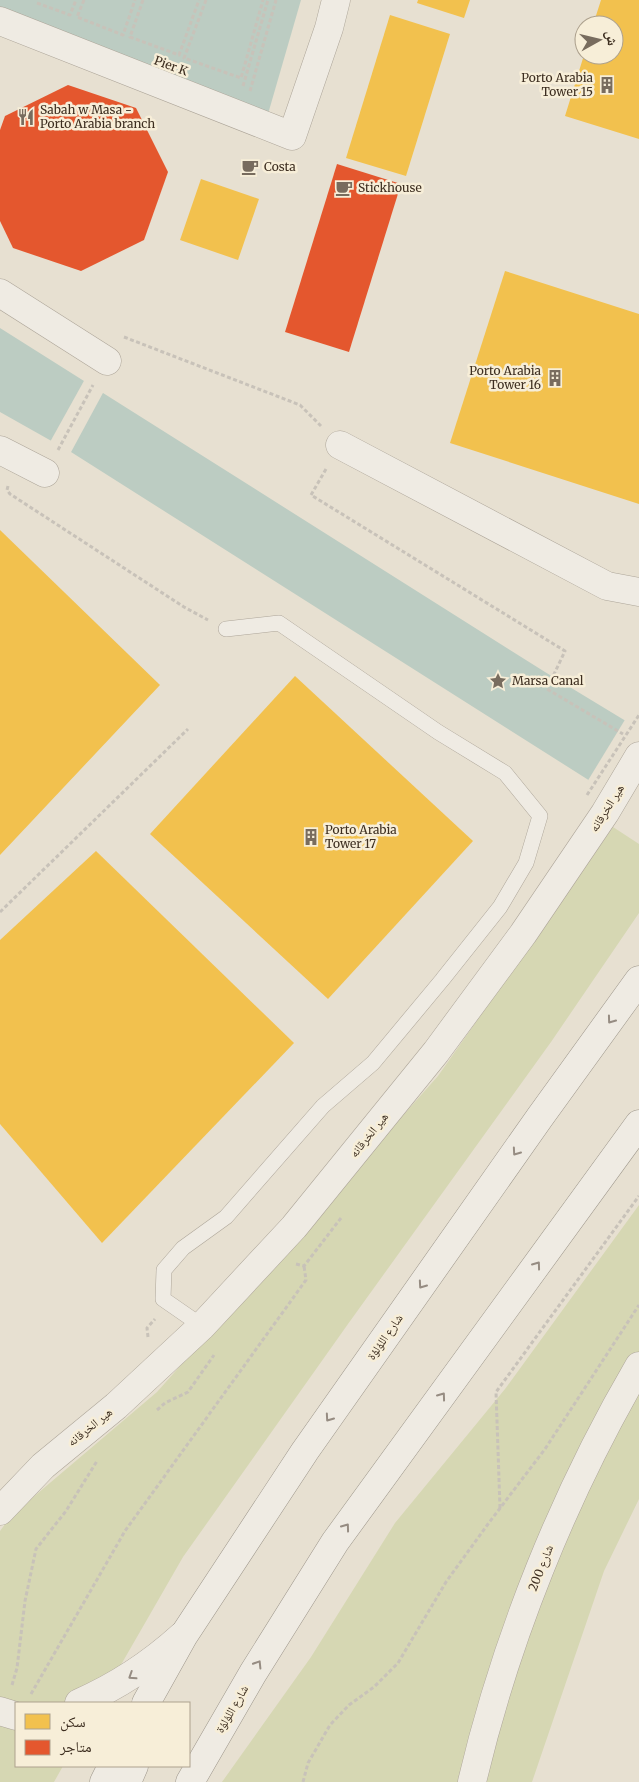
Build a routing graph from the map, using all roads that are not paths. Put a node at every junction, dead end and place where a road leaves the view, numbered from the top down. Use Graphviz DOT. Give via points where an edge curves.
graph roads {
  1 [pos="336,0"];
  2 [pos="0,21"];
  3 [pos="0,293"];
  4 [pos="100,356"];
  5 [pos="340,445"];
  6 [pos="639,592"];
  7 [pos="226,629"];
  8 [pos="635,748"];
  9 [pos="639,980"];
  10 [pos="639,1124"];
  11 [pos="202,1326"];
  12 [pos="639,1366"];
  13 [pos="43,1466"];
  14 [pos="0,1486"];
  15 [pos="0,1511"];
  16 [pos="184,1635"];
  17 [pos="151,1698"];
  18 [pos="82,1702"];
  19 [pos="15,1708"];
  20 [pos="0,1712"];
  21 [pos="112,1767"];
  22 [pos="134,1767"];
  23 [pos="104,1782"];
  24 [pos="127,1782"];
  25 [pos="190,1782"];
  26 [pos="472,1782"];
  1 -- 2 [label="street" via="292,136"];
  3 -- 4 [label="street"];
  5 -- 6 [label="street" via="607,586"];
  7 -- 11 [label="lane" via="279,623 438,732 505,773 540,816 526,863 500,907 442,980 373,1063 323,1106 226,1217 182,1248 164,1270 163,1299"];
  8 -- 11 [label="street, هير الخرقانه" via="596,804 523,934 436,1052 294,1227"];
  9 -- 16 [label="street, شارع اللؤلؤة, one-way" via="305,1451"];
  25 -- 10 [label="street, شارع اللؤلؤة, one-way" via="335,1542"];
  11 -- 13 [label="street, هير الخرقانه" via="116,1406"];
  12 -- 26 [label="street, شارع 200" via="612,1412 555,1532 506,1659"];
  13 -- 14 [label="street, هير الخرقانه"];
  13 -- 15 [label="street, هير الخرقانه"];
  16 -- 17 [label="street, شارع اللؤلؤة"];
  16 -- 18 [label="street, one-way" via="134,1674"];
  19 -- 20 [label="street"];
  21 -- 23 [label="street"];
  22 -- 24 [label="street"];
}
